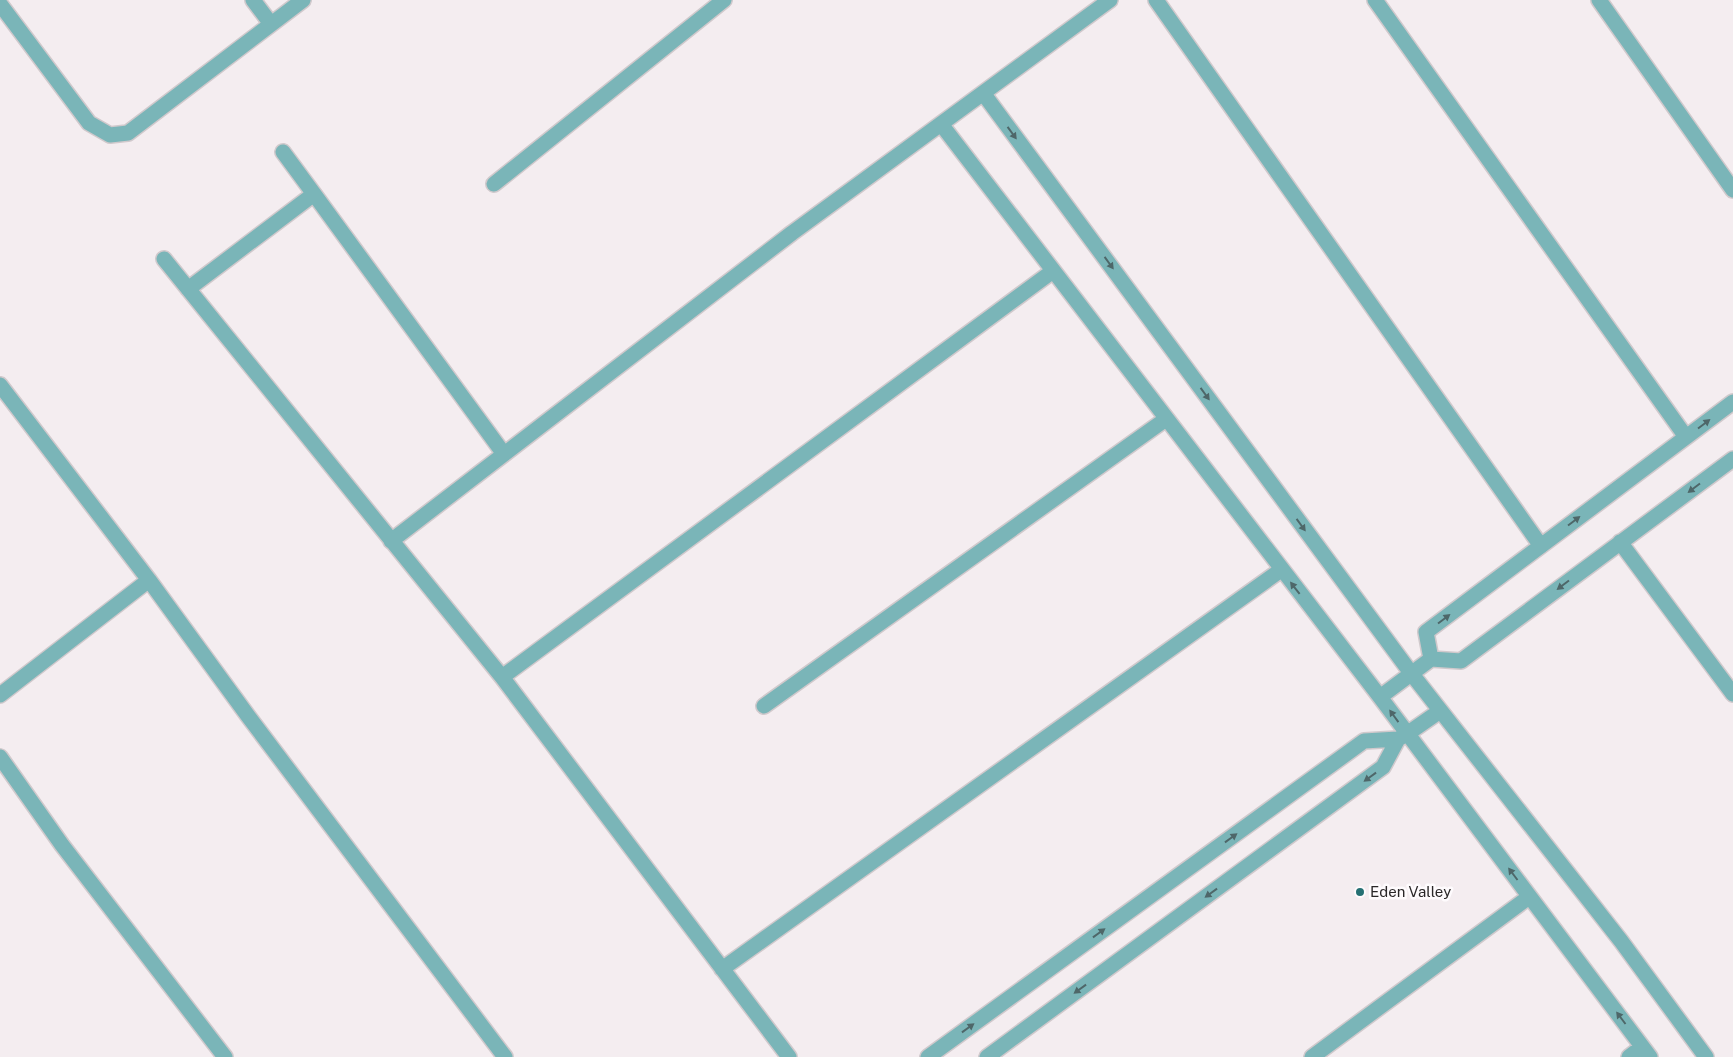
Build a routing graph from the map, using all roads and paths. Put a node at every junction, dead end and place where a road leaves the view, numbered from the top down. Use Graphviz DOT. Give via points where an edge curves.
graph roads {
  1 [pos="253,0"];
  2 [pos="303,0"];
  3 [pos="724,0"];
  4 [pos="1110,0"];
  5 [pos="1156,0"];
  6 [pos="1375,0"];
  7 [pos="1599,0"];
  8 [pos="0,4"];
  9 [pos="272,24"];
  10 [pos="983,93"];
  11 [pos="941,124"];
  12 [pos="283,152"];
  13 [pos="494,184"];
  14 [pos="1733,190"];
  15 [pos="314,194"];
  16 [pos="164,259"];
  17 [pos="1052,271"];
  18 [pos="188,289"];
  19 [pos="0,385"];
  20 [pos="1733,402"];
  21 [pos="1166,419"];
  22 [pos="1686,437"];
  23 [pos="504,454"];
  24 [pos="1733,459"];
  25 [pos="391,541"];
  26 [pos="1620,542"];
  27 [pos="1540,546"];
  28 [pos="1281,570"];
  29 [pos="149,580"];
  30 [pos="1431,658"];
  31 [pos="1411,673"];
  32 [pos="502,677"];
  33 [pos="1733,694"];
  34 [pos="0,695"];
  35 [pos="1380,697"];
  36 [pos="764,706"];
  37 [pos="1440,711"];
  38 [pos="1403,736"];
  39 [pos="0,757"];
  40 [pos="1530,896"];
  41 [pos="722,969"];
  42 [pos="1004,1052"];
  43 [pos="1646,1052"];
  44 [pos="225,1057"];
  45 [pos="505,1057"];
  46 [pos="789,1057"];
  47 [pos="928,1057"];
  48 [pos="987,1057"];
  49 [pos="1312,1057"];
  50 [pos="1629,1057"];
  51 [pos="1706,1057"];
  1 -- 9 [label="street"];
  2 -- 9 [label="street"];
  3 -- 13 [label="street"];
  4 -- 10 [label="street"];
  5 -- 27 [label="street"];
  6 -- 22 [label="street"];
  7 -- 14 [label="street"];
  8 -- 9 [label="street" via="89,123 110,134 128,133"];
  10 -- 11 [label="street"];
  10 -- 31 [label="street, one-way"];
  11 -- 17 [label="street"];
  11 -- 23 [label="street"];
  12 -- 15 [label="street"];
  15 -- 18 [label="street"];
  15 -- 23 [label="street"];
  16 -- 18 [label="street"];
  17 -- 21 [label="street"];
  17 -- 32 [label="street"];
  18 -- 25 [label="street"];
  19 -- 29 [label="street"];
  22 -- 20 [label="street, one-way"];
  21 -- 28 [label="street"];
  21 -- 36 [label="street"];
  27 -- 22 [label="street, one-way"];
  23 -- 25 [label="street"];
  24 -- 26 [label="street, one-way"];
  25 -- 32 [label="street"];
  26 -- 30 [label="street, one-way" via="1461,661"];
  26 -- 33 [label="street"];
  30 -- 27 [label="street, one-way" via="1426,632"];
  35 -- 28 [label="street, one-way"];
  28 -- 41 [label="street"];
  29 -- 34 [label="street"];
  29 -- 45 [label="street"];
  30 -- 31 [label="street"];
  31 -- 35 [label="street"];
  31 -- 37 [label="street"];
  32 -- 41 [label="street"];
  38 -- 35 [label="street, one-way"];
  37 -- 38 [label="street"];
  37 -- 51 [label="street" via="1621,941"];
  40 -- 38 [label="street, one-way"];
  38 -- 42 [label="street, one-way" via="1384,767"];
  47 -- 38 [label="street, one-way" via="1364,741"];
  39 -- 44 [label="street" via="62,845"];
  43 -- 40 [label="street, one-way"];
  40 -- 49 [label="street"];
  41 -- 46 [label="street"];
  42 -- 48 [label="street"];
  43 -- 50 [label="street"];
}
